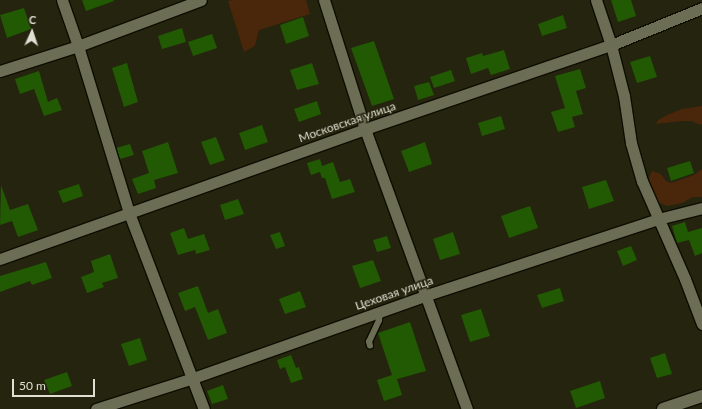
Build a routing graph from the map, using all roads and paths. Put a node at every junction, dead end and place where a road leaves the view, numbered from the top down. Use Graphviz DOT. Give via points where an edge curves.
graph roads {
  1 [pos="62,0"];
  2 [pos="201,0"];
  3 [pos="324,0"];
  4 [pos="596,0"];
  5 [pos="702,8"];
  6 [pos="611,45"];
  7 [pos="78,46"];
  8 [pos="0,71"];
  9 [pos="365,129"];
  10 [pos="702,208"];
  11 [pos="129,213"];
  12 [pos="658,219"];
  13 [pos="0,259"];
  14 [pos="427,295"];
  15 [pos="380,312"];
  16 [pos="702,324"];
  17 [pos="370,346"];
  18 [pos="193,378"];
  19 [pos="702,396"];
  20 [pos="96,409"];
  21 [pos="204,409"];
  22 [pos="467,409"];
  23 [pos="663,409"];
  1 -- 7 [label="street"];
  2 -- 7 [label="street"];
  3 -- 9 [label="street"];
  4 -- 6 [label="street"];
  5 -- 6 [label="street, Московская улица"];
  6 -- 9 [label="street, Московская улица"];
  6 -- 12 [label="street" via="624,96 631,143 642,181"];
  7 -- 8 [label="street"];
  7 -- 11 [label="street"];
  9 -- 11 [label="street, Московская улица"];
  9 -- 14 [label="street"];
  10 -- 12 [label="street, Цеховая улица"];
  11 -- 13 [label="street, Московская улица"];
  11 -- 18 [label="street"];
  12 -- 14 [label="street, Цеховая улица"];
  12 -- 16 [label="street" via="685,278"];
  14 -- 15 [label="street, Цеховая улица"];
  14 -- 22 [label="street"];
  15 -- 17 [label="lane" via="379,321 369,342"];
  15 -- 18 [label="street, Цеховая улица"];
  18 -- 20 [label="street, Цеховая улица"];
  18 -- 21 [label="street"];
  19 -- 23 [label="street"];
}
